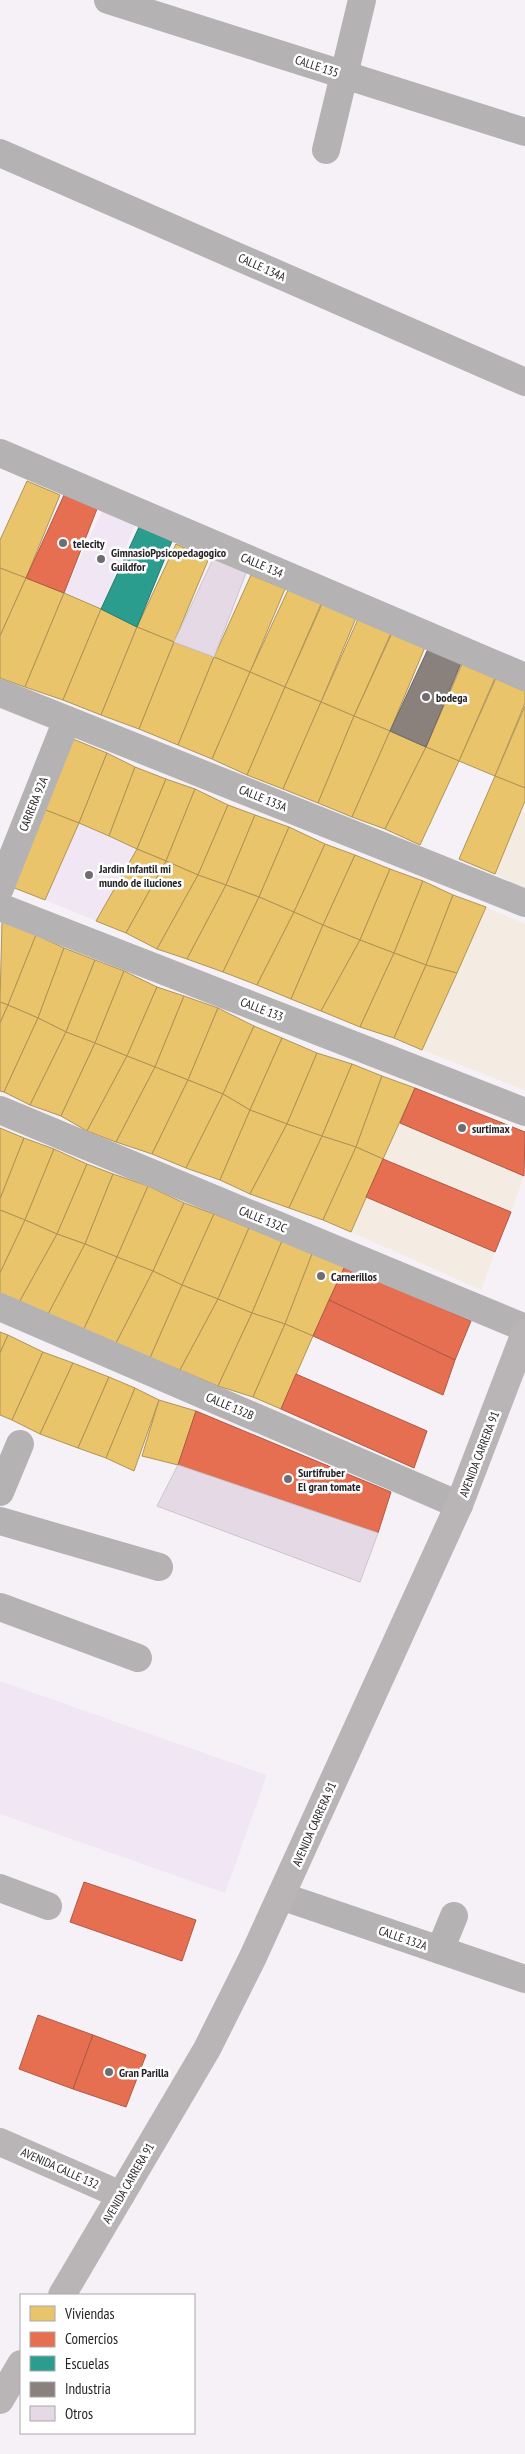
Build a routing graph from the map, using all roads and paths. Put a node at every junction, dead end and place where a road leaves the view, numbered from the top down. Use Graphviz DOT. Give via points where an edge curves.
graph roads {
  1 [pos="108,0"];
  2 [pos="362,0"];
  3 [pos="345,75"];
  4 [pos="525,132"];
  5 [pos="326,150"];
  6 [pos="0,153"];
  7 [pos="525,382"];
  8 [pos="0,453"];
  9 [pos="525,677"];
  10 [pos="0,693"];
  11 [pos="67,720"];
  12 [pos="9,838"];
  13 [pos="0,888"];
  14 [pos="525,903"];
  15 [pos="0,907"];
  16 [pos="0,1110"];
  17 [pos="525,1112"];
  18 [pos="0,1307"];
  19 [pos="525,1328"];
  20 [pos="525,1333"];
  21 [pos="20,1444"];
  22 [pos="0,1492"];
  23 [pos="459,1505"];
  24 [pos="0,1521"];
  25 [pos="160,1567"];
  26 [pos="0,1607"];
  27 [pos="138,1658"];
  28 [pos="0,1888"];
  29 [pos="281,1896"];
  30 [pos="48,1906"];
  31 [pos="454,1916"];
  32 [pos="440,1950"];
  33 [pos="525,1980"];
  34 [pos="0,2142"];
  35 [pos="121,2195"];
  36 [pos="63,2294"];
  37 [pos="20,2366"];
  38 [pos="0,2400"];
  1 -- 3 [label="street, CALLE 135"];
  2 -- 3 [label="street"];
  3 -- 4 [label="street, CALLE 135"];
  3 -- 5 [label="street"];
  6 -- 7 [label="street, CALLE 134A"];
  8 -- 9 [label="street, CALLE 134"];
  10 -- 11 [label="street, CALLE 133A"];
  11 -- 12 [label="street, CARRERA 92A"];
  11 -- 14 [label="street, CALLE 133A"];
  12 -- 13 [label="street, CARRERA 92A"];
  15 -- 17 [label="street, CALLE 133"];
  16 -- 19 [label="street, CALLE 132C"];
  18 -- 23 [label="street, CALLE 132B"];
  20 -- 23 [label="main road, AVENIDA CARRERA 91"];
  21 -- 22 [label="street"];
  23 -- 29 [label="main road, AVENIDA CARRERA 91"];
  24 -- 25 [label="street"];
  26 -- 27 [label="street"];
  28 -- 30 [label="street"];
  29 -- 32 [label="street, CALLE 132A"];
  29 -- 35 [label="main road, AVENIDA CARRERA 91" via="207,2049"];
  31 -- 32 [label="street"];
  32 -- 33 [label="street, CALLE 132A"];
  34 -- 35 [label="main road, AVENIDA CALLE 132"];
  35 -- 36 [label="main road, AVENIDA CARRERA 91"];
  37 -- 38 [label="main road"];
}
